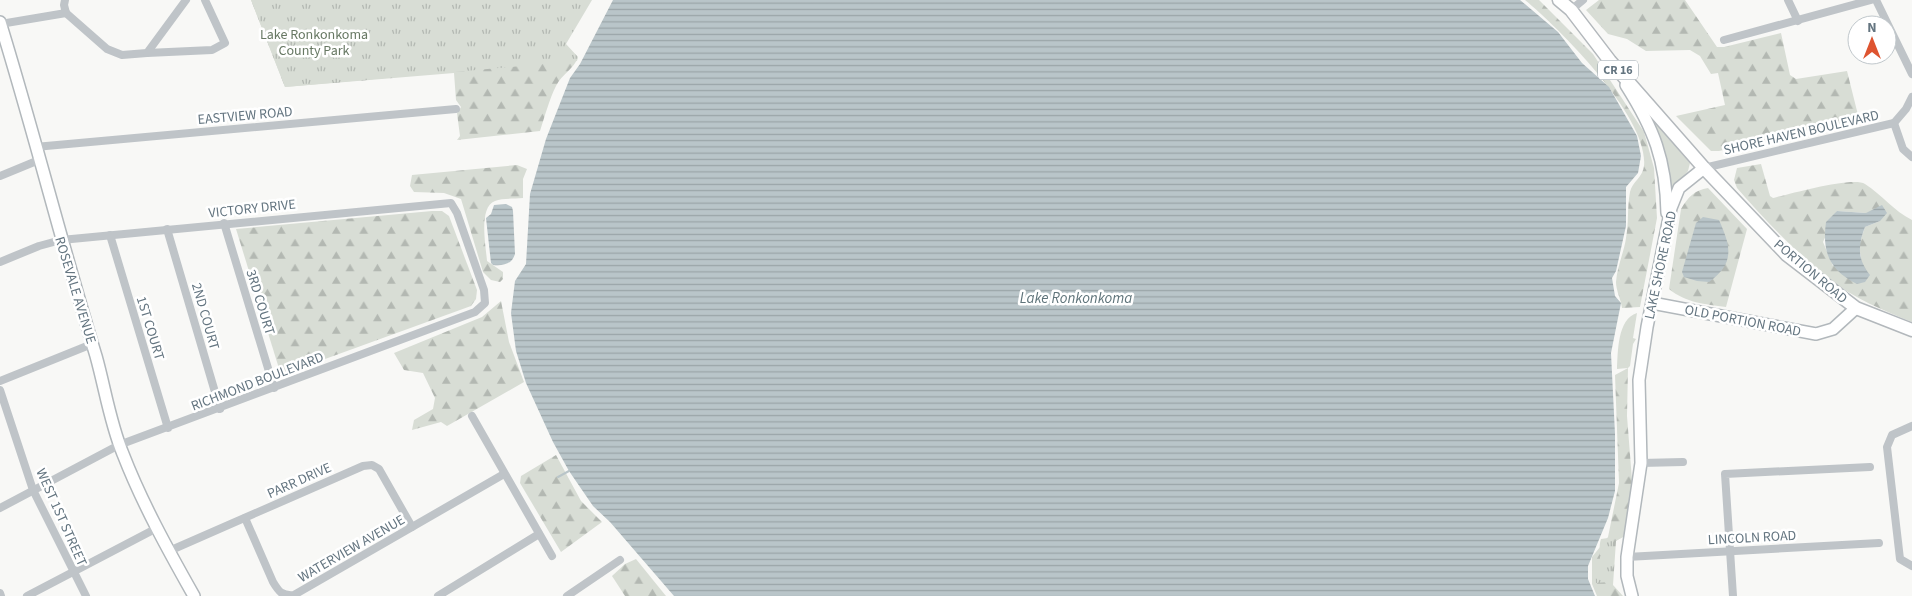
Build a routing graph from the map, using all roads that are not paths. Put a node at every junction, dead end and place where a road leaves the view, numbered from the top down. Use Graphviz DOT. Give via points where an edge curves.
graph roads {
  1 [pos="65,0"];
  2 [pos="186,0"];
  3 [pos="205,0"];
  4 [pos="1559,0"];
  5 [pos="1584,0"];
  6 [pos="1788,0"];
  7 [pos="1872,0"];
  8 [pos="1876,0"];
  9 [pos="1571,10"];
  10 [pos="66,13"];
  11 [pos="1798,21"];
  12 [pos="0,23"];
  13 [pos="1724,40"];
  14 [pos="147,53"];
  15 [pos="1610,61"];
  16 [pos="1912,74"];
  17 [pos="1912,97"];
  18 [pos="456,109"];
  19 [pos="1894,123"];
  20 [pos="35,147"];
  21 [pos="1912,157"];
  22 [pos="39,160"];
  23 [pos="1704,168"];
  24 [pos="0,176"];
  25 [pos="224,223"];
  26 [pos="1668,226"];
  27 [pos="167,230"];
  28 [pos="110,235"];
  29 [pos="61,240"];
  30 [pos="472,259"];
  31 [pos="0,262"];
  32 [pos="1652,303"];
  33 [pos="1856,308"];
  34 [pos="1912,330"];
  35 [pos="92,344"];
  36 [pos="0,381"];
  37 [pos="274,388"];
  38 [pos="0,390"];
  39 [pos="220,409"];
  40 [pos="472,416"];
  41 [pos="1912,426"];
  42 [pos="168,428"];
  43 [pos="119,445"];
  44 [pos="1684,462"];
  45 [pos="1641,463"];
  46 [pos="1870,467"];
  47 [pos="504,474"];
  48 [pos="33,490"];
  49 [pos="0,508"];
  50 [pos="246,518"];
  51 [pos="412,527"];
  52 [pos="157,528"];
  53 [pos="539,534"];
  54 [pos="1879,543"];
  55 [pos="169,551"];
  56 [pos="1729,551"];
  57 [pos="552,556"];
  58 [pos="1627,558"];
  59 [pos="620,560"];
  60 [pos="1912,566"];
  61 [pos="74,572"];
  62 [pos="27,596"];
  63 [pos="86,596"];
  64 [pos="194,596"];
  65 [pos="203,596"];
  66 [pos="438,596"];
  67 [pos="567,596"];
  68 [pos="1632,596"];
  69 [pos="1733,596"];
  1 -- 10 [label="street"];
  2 -- 14 [label="street"];
  3 -- 14 [label="street" via="225,43 212,50"];
  4 -- 9 [label="main road, CR 16"];
  5 -- 9 [label="street"];
  6 -- 11 [label="street"];
  7 -- 11 [label="street"];
  8 -- 16 [label="street"];
  9 -- 15 [label="main road, CR 16"];
  10 -- 12 [label="street"];
  10 -- 14 [label="street" via="107,49 122,55"];
  11 -- 13 [label="street"];
  12 -- 20 [label="main road, ROSEVALE AVENUE"];
  15 -- 23 [label="main road, CR 16"];
  15 -- 26 [label="main road" via="1656,140 1664,177"];
  17 -- 19 [label="street"];
  18 -- 20 [label="street, EASTVIEW ROAD"];
  19 -- 21 [label="street, SHORE HAVEN BOULEVARD" via="1903,149"];
  19 -- 23 [label="street, SHORE HAVEN BOULEVARD"];
  20 -- 22 [label="main road, ROSEVALE AVENUE"];
  22 -- 24 [label="street"];
  22 -- 29 [label="main road, ROSEVALE AVENUE"];
  23 -- 26 [label="main road, LAKE SHORE ROAD" via="1680,188 1671,208"];
  23 -- 33 [label="main road, PORTION ROAD / CR 16" via="1787,255"];
  25 -- 27 [label="street, VICTORY DRIVE"];
  25 -- 30 [label="street, VICTORY DRIVE" via="451,203"];
  25 -- 37 [label="street, 3RD COURT"];
  26 -- 32 [label="main road, LAKE SHORE ROAD"];
  27 -- 28 [label="street, VICTORY DRIVE"];
  27 -- 39 [label="street, 2ND COURT"];
  28 -- 29 [label="street, VICTORY DRIVE"];
  28 -- 42 [label="street, 1ST COURT"];
  29 -- 31 [label="street, VICTORY DRIVE"];
  29 -- 35 [label="main road, ROSEVALE AVENUE"];
  30 -- 37 [label="street, RICHMOND BOULEVARD" via="484,290 485,302 475,312"];
  32 -- 33 [label="main road, OLD PORTION ROAD" via="1816,334 1833,329"];
  32 -- 45 [label="main road, LAKE SHORE ROAD" via="1639,380"];
  33 -- 34 [label="main road, PORTION ROAD / CR 16"];
  35 -- 36 [label="street"];
  35 -- 43 [label="main road, ROSEVALE AVENUE"];
  37 -- 39 [label="street, RICHMOND BOULEVARD"];
  38 -- 48 [label="street, WEST 1ST STREET"];
  39 -- 42 [label="street, RICHMOND BOULEVARD"];
  40 -- 47 [label="street"];
  41 -- 60 [label="street" via="1892,435 1886,447 1900,558"];
  42 -- 43 [label="street, RICHMOND BOULEVARD"];
  43 -- 48 [label="street, RICHMOND BOULEVARD"];
  43 -- 52 [label="main road, ROSEVALE AVENUE"];
  44 -- 45 [label="street"];
  45 -- 58 [label="main road, LAKE SHORE ROAD"];
  46 -- 56 [label="street" via="1725,474"];
  47 -- 51 [label="street, WATERVIEW AVENUE"];
  47 -- 53 [label="street"];
  48 -- 49 [label="street, RICHMOND BOULEVARD"];
  48 -- 61 [label="street, WEST 1ST STREET"];
  50 -- 51 [label="street, PARR DRIVE" via="363,466 372,465 385,477"];
  50 -- 51 [label="street, WATERVIEW AVENUE" via="273,582 285,595 302,591"];
  50 -- 55 [label="street, PARR DRIVE"];
  52 -- 55 [label="main road, ROSEVALE AVENUE"];
  52 -- 61 [label="street"];
  53 -- 57 [label="street"];
  53 -- 66 [label="street"];
  54 -- 56 [label="street, LINCOLN ROAD"];
  55 -- 64 [label="main road, ROSEVALE AVENUE"];
  55 -- 65 [label="main road, ROSEVALE AVENUE" via="182,562"];
  56 -- 58 [label="street, LINCOLN ROAD"];
  56 -- 69 [label="street"];
  58 -- 68 [label="main road, LAKE SHORE ROAD"];
  59 -- 67 [label="street"];
  61 -- 62 [label="street"];
  61 -- 63 [label="street, WEST 1ST STREET"];
}
